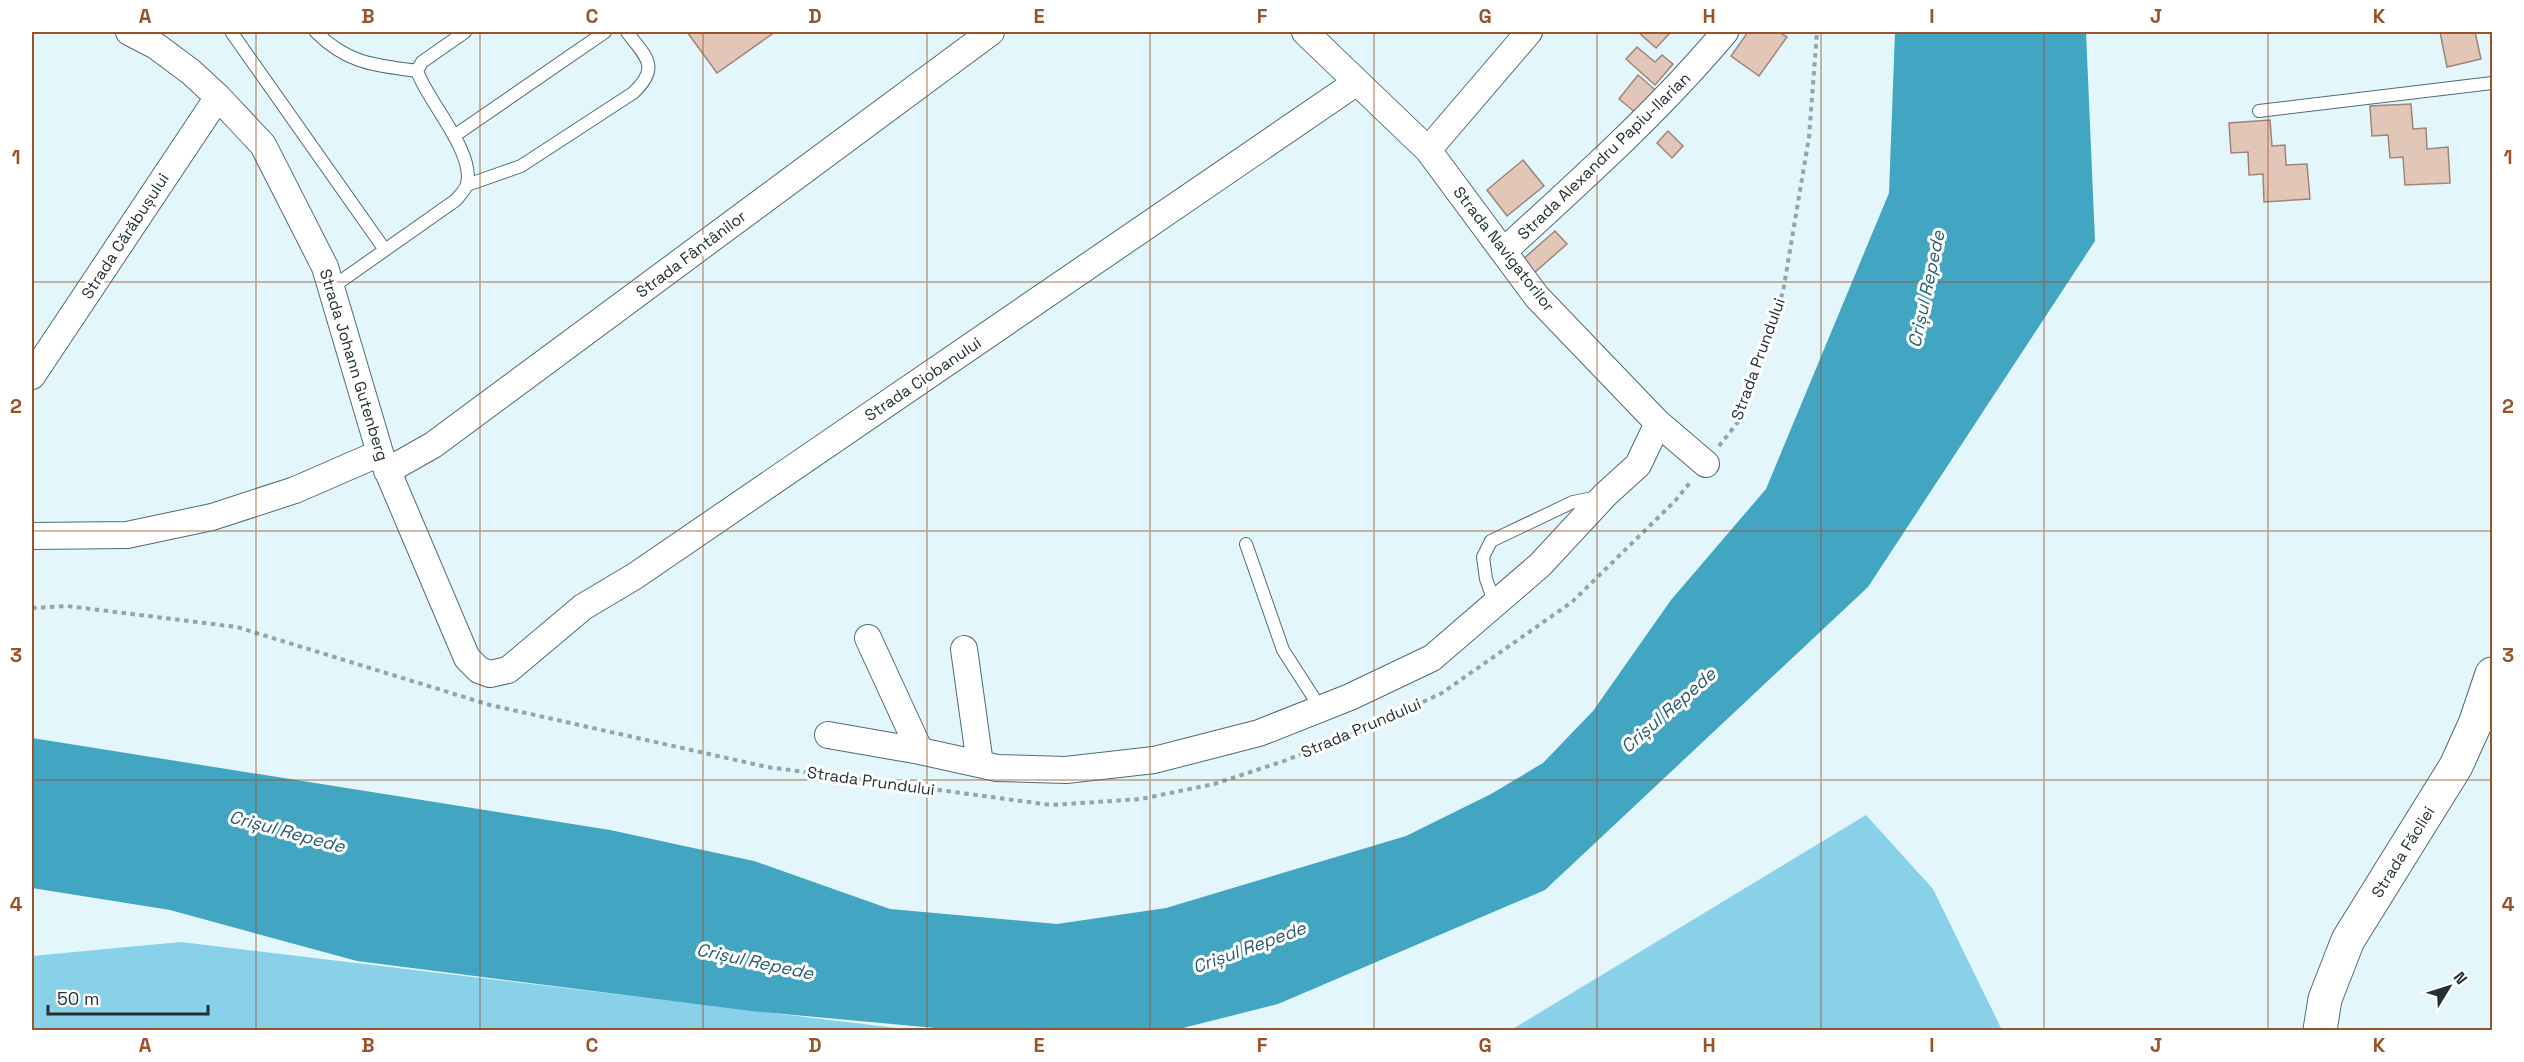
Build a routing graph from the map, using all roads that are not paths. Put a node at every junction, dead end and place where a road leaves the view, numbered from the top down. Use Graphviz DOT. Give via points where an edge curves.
graph roads {
  1 [pos="129,32"];
  2 [pos="316,32"];
  3 [pos="465,32"];
  4 [pos="605,32"];
  5 [pos="627,32"];
  6 [pos="991,32"];
  7 [pos="1305,32"];
  8 [pos="1529,32"];
  9 [pos="1725,32"];
  10 [pos="232,33"];
  11 [pos="417,71"];
  12 [pos="1357,82"];
  13 [pos="2493,82"];
  14 [pos="218,97"];
  15 [pos="2259,111"];
  16 [pos="454,136"];
  17 [pos="1428,150"];
  18 [pos="467,185"];
  19 [pos="385,250"];
  20 [pos="1504,251"];
  21 [pos="331,288"];
  22 [pos="32,376"];
  23 [pos="1658,423"];
  24 [pos="383,462"];
  25 [pos="1706,464"];
  26 [pos="1605,495"];
  27 [pos="32,536"];
  28 [pos="1246,544"];
  29 [pos="1495,604"];
  30 [pos="868,638"];
  31 [pos="964,650"];
  32 [pos="490,674"];
  33 [pos="2493,674"];
  34 [pos="1321,709"];
  35 [pos="828,735"];
  36 [pos="921,751"];
  37 [pos="980,764"];
  38 [pos="2320,1030"];
  1 -- 14 [label="street, Strada Johann Gutenberg" via="156,46"];
  2 -- 11 [label="lane" via="331,47 365,64"];
  3 -- 11 [label="lane" via="422,62"];
  4 -- 16 [label="lane"];
  5 -- 18 [label="lane" via="644,54 650,70 646,81 521,166"];
  6 -- 24 [label="street, Strada Fântânilor" via="433,445"];
  7 -- 12 [label="street, Strada Navigatorilor"];
  8 -- 17 [label="street"];
  9 -- 20 [label="street, Strada Alexandru Papiu-Ilarian" via="1688,76 1620,144"];
  10 -- 19 [label="lane"];
  11 -- 16 [label="lane"];
  12 -- 17 [label="street, Strada Navigatorilor"];
  12 -- 32 [label="street, Strada Ciobanului" via="635,576 583,607 508,670"];
  13 -- 15 [label="lane"];
  14 -- 21 [label="street, Strada Johann Gutenberg" via="262,145 325,267"];
  14 -- 22 [label="street, Strada Cărăbușului"];
  16 -- 18 [label="lane" via="466,166"];
  17 -- 20 [label="street, Strada Navigatorilor"];
  18 -- 19 [label="lane" via="456,200"];
  19 -- 21 [label="lane"];
  20 -- 23 [label="street, Strada Navigatorilor" via="1537,297"];
  21 -- 24 [label="street, Strada Johann Gutenberg"];
  23 -- 25 [label="street, Strada Navigatorilor"];
  23 -- 26 [label="street, Strada Prundului" via="1638,465"];
  24 -- 27 [label="street, Strada Fântânilor" via="212,517 127,535"];
  24 -- 32 [label="street, Strada Johann Gutenberg" via="467,658 478,670"];
  26 -- 29 [label="street, Strada Prundului" via="1540,565"];
  26 -- 29 [label="lane" via="1573,502 1491,541 1483,557"];
  28 -- 34 [label="lane" via="1283,650"];
  29 -- 34 [label="street, Strada Prundului" via="1432,658"];
  30 -- 36 [label="street"];
  31 -- 37 [label="street"];
  33 -- 38 [label="street, Strada Făcliei" via="2456,766 2348,940 2325,999"];
  34 -- 37 [label="street, Strada Prundului" via="1259,733 1154,760 1066,770"];
  35 -- 36 [label="street, Strada Prundului"];
  36 -- 37 [label="street, Strada Prundului"];
}
